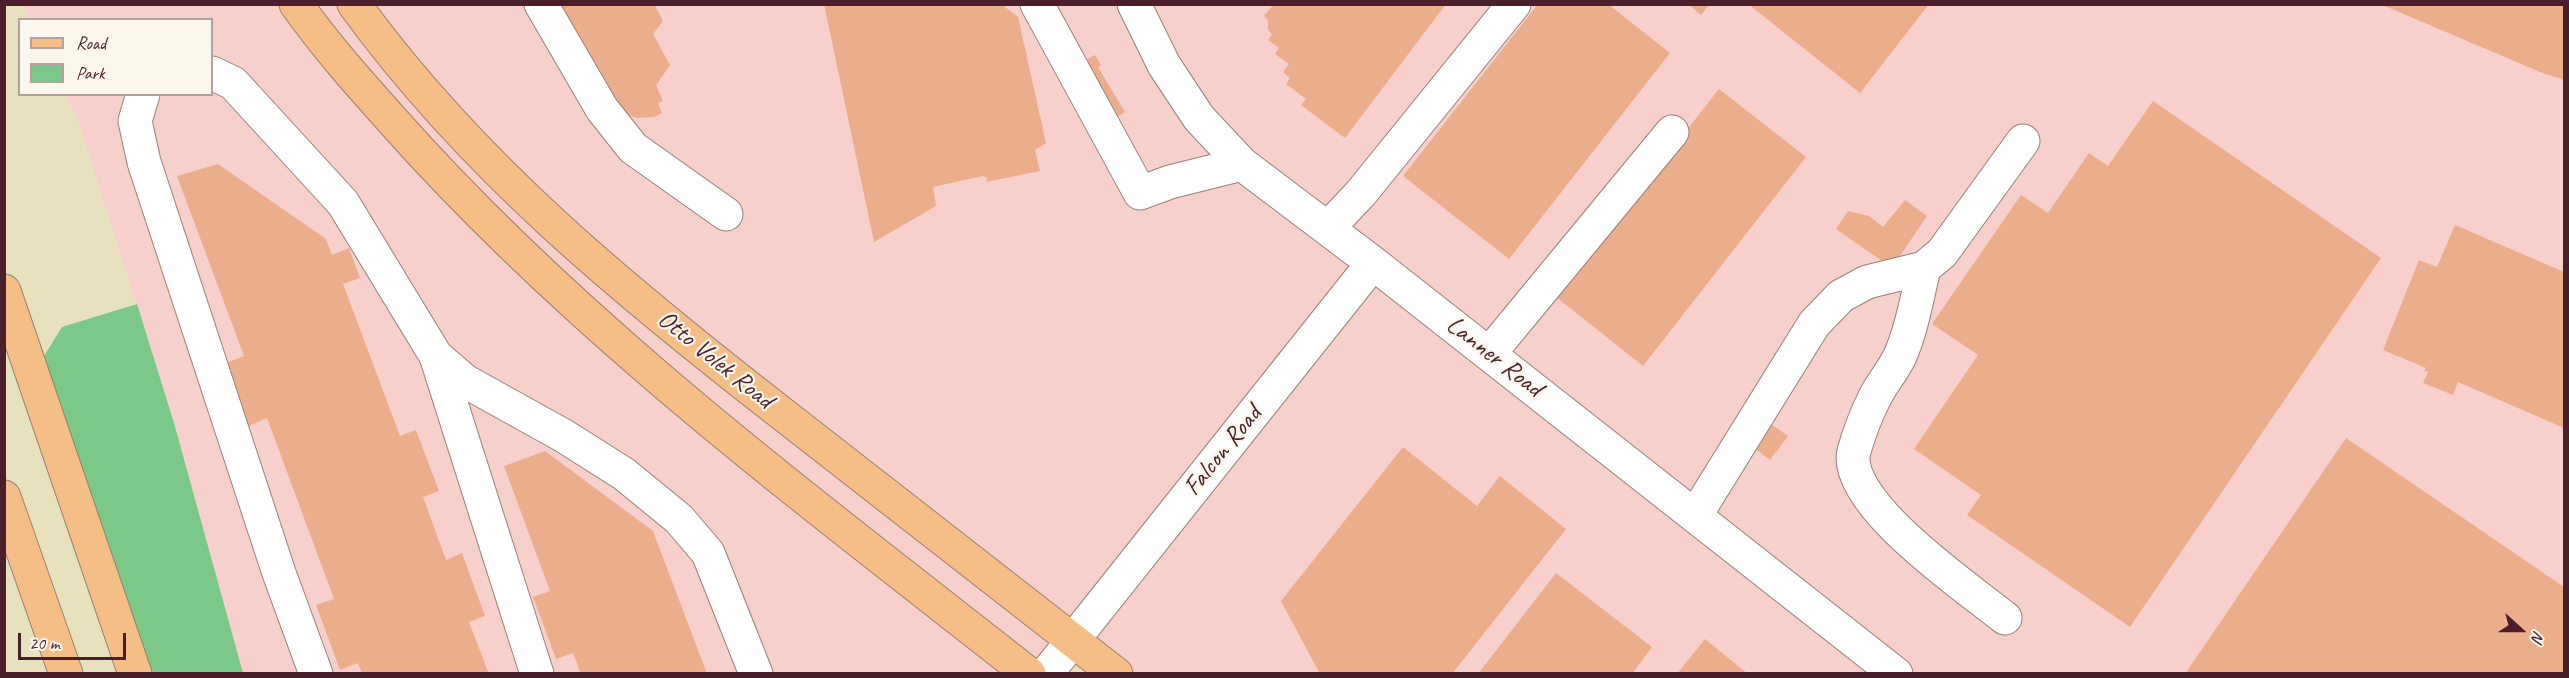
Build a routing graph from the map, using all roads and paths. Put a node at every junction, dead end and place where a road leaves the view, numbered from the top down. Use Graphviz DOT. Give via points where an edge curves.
graph roads {
  1 [pos="296,4"];
  2 [pos="354,4"];
  3 [pos="541,4"];
  4 [pos="1037,4"];
  5 [pos="1134,4"];
  6 [pos="1514,4"];
  7 [pos="213,74"];
  8 [pos="142,96"];
  9 [pos="1672,132"];
  10 [pos="2023,141"];
  11 [pos="1242,164"];
  12 [pos="726,214"];
  13 [pos="1328,228"];
  14 [pos="1373,263"];
  15 [pos="1924,268"];
  16 [pos="4,291"];
  17 [pos="1489,354"];
  18 [pos="436,356"];
  19 [pos="4,497"];
  20 [pos="1695,516"];
  21 [pos="2005,618"];
  22 [pos="1072,639"];
  23 [pos="66,674"];
  24 [pos="135,674"];
  25 [pos="316,674"];
  26 [pos="537,674"];
  27 [pos="756,674"];
  28 [pos="1029,674"];
  29 [pos="1046,674"];
  30 [pos="1116,674"];
  31 [pos="1896,674"];
  1 -- 28 [label="main road, Otto Volek Road" via="323,42 438,171 516,250 749,454"];
  2 -- 22 [label="main road, Otto Volek Road" via="482,156 557,230 688,341"];
  3 -- 12 [label="street" via="602,109 633,148"];
  4 -- 11 [label="street" via="1140,193"];
  5 -- 11 [label="street, Lanner Road" via="1164,65 1193,109"];
  6 -- 13 [label="street" via="1361,193"];
  7 -- 18 [label="street" via="233,82 343,203"];
  8 -- 25 [label="street" via="135,121 144,162"];
  9 -- 17 [label="street"];
  10 -- 15 [label="street" via="1942,253"];
  11 -- 13 [label="street, Lanner Road"];
  13 -- 14 [label="street, Lanner Road"];
  14 -- 17 [label="street, Lanner Road"];
  14 -- 22 [label="street, Falcon Road"];
  15 -- 20 [label="street" via="1867,282 1841,296 1814,324"];
  15 -- 21 [label="street" via="1909,333 1899,359 1874,399 1853,453 1857,478 1903,537"];
  16 -- 24 [label="main road"];
  17 -- 20 [label="street, Lanner Road"];
  18 -- 26 [label="street"];
  18 -- 27 [label="street" via="465,381 624,474 680,519 708,553"];
  19 -- 23 [label="main road"];
  20 -- 31 [label="street, Lanner Road"];
  22 -- 29 [label="street, Falcon Road"];
  22 -- 30 [label="main road, Otto Volek Road"];
}
